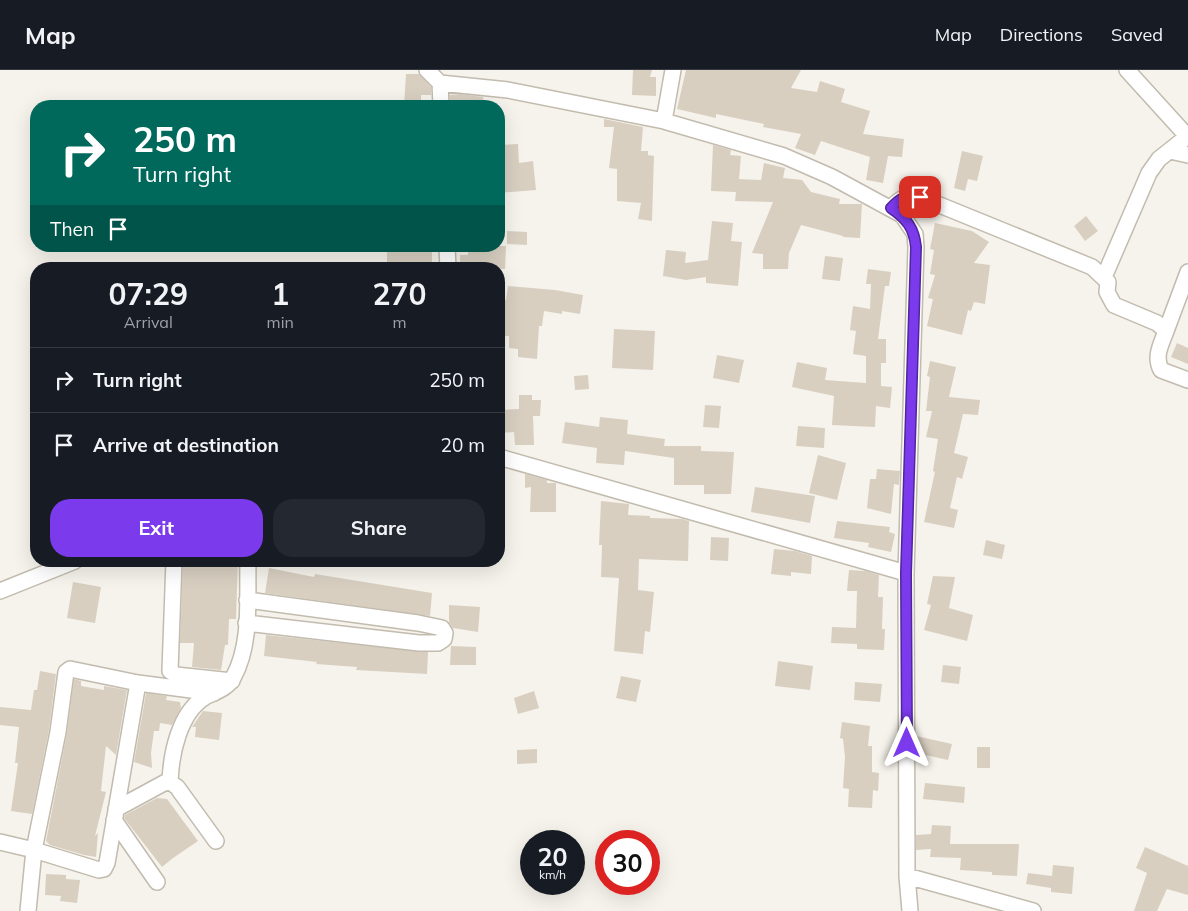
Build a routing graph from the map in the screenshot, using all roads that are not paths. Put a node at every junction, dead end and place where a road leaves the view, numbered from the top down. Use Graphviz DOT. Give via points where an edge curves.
graph roads {
  1 [pos="427,70"];
  2 [pos="673,70"];
  3 [pos="1127,70"];
  4 [pos="440,83"];
  5 [pos="441,100"];
  6 [pos="664,121"];
  7 [pos="1188,136"];
  8 [pos="1170,151"];
  9 [pos="1188,155"];
  10 [pos="891,208"];
  11 [pos="1188,272"];
  12 [pos="1104,277"];
  13 [pos="1166,331"];
  14 [pos="1188,380"];
  15 [pos="505,459"];
  16 [pos="61,567"];
  17 [pos="174,567"];
  18 [pos="248,567"];
  19 [pos="906,573"];
  20 [pos="0,591"];
  21 [pos="247,600"];
  22 [pos="246,623"];
  23 [pos="232,681"];
  24 [pos="138,683"];
  25 [pos="214,693"];
  26 [pos="170,782"];
  27 [pos="115,814"];
  28 [pos="216,841"];
  29 [pos="0,842"];
  30 [pos="34,850"];
  31 [pos="908,876"];
  32 [pos="157,882"];
  33 [pos="28,911"];
  34 [pos="910,911"];
  35 [pos="1034,911"];
  1 -- 4 [label="street"];
  2 -- 6 [label="street"];
  3 -- 7 [label="street"];
  4 -- 5 [label="street"];
  4 -- 6 [label="street" via="508,90"];
  6 -- 10 [label="street" via="784,156 832,176"];
  7 -- 8 [label="street"];
  8 -- 9 [label="street"];
  8 -- 12 [label="street" via="1149,173"];
  10 -- 12 [label="street" via="899,199 920,197 1092,267"];
  10 -- 19 [label="street" via="910,223 916,247"];
  11 -- 13 [label="street"];
  12 -- 13 [label="street" via="1114,304 1157,323"];
  13 -- 14 [label="street" via="1156,358 1158,364 1161,370"];
  15 -- 19 [label="street"];
  16 -- 20 [label="street"];
  17 -- 23 [label="street" via="170,671 176,675"];
  18 -- 21 [label="street"];
  19 -- 31 [label="street"];
  21 -- 22 [label="street"];
  21 -- 22 [label="street" via="431,626 442,628 445,633 444,639 438,643 419,643"];
  22 -- 23 [label="street" via="244,648"];
  23 -- 25 [label="street"];
  24 -- 25 [label="street"];
  24 -- 27 [label="street"];
  24 -- 30 [label="street" via="70,669 66,672 58,732"];
  25 -- 26 [label="street" via="195,706 180,730 174,744"];
  26 -- 27 [label="street"];
  26 -- 28 [label="street"];
  27 -- 30 [label="street" via="104,869 96,870"];
  27 -- 32 [label="street"];
  29 -- 30 [label="street"];
  30 -- 33 [label="street"];
  31 -- 34 [label="street"];
  31 -- 35 [label="street"];
}
